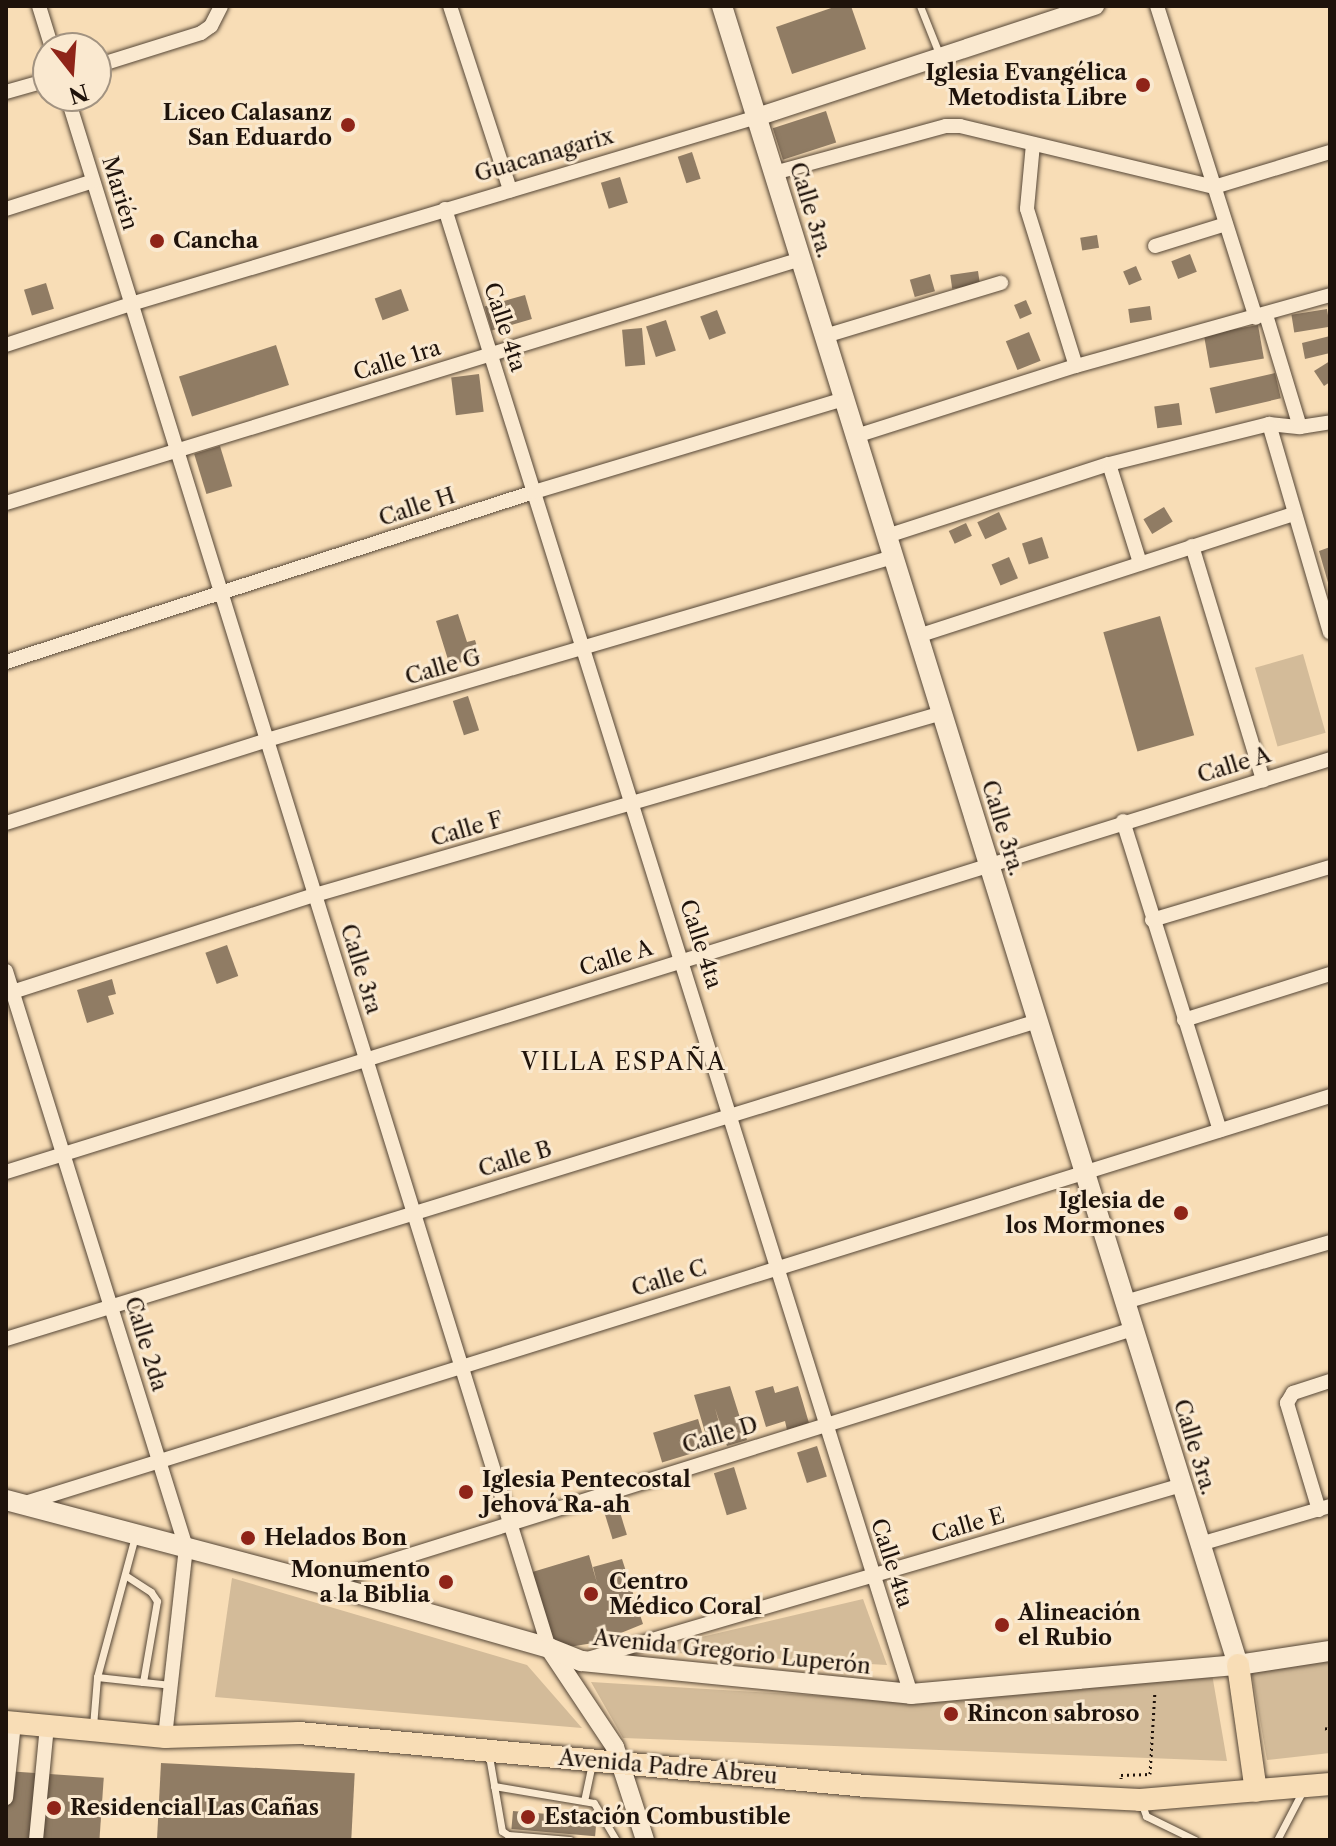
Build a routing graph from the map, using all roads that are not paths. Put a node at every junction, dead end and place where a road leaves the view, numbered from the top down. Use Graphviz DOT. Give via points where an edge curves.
graph roads {
  1 [pos="39,6"];
  2 [pos="221,6"];
  3 [pos="450,6"];
  4 [pos="722,6"];
  5 [pos="920,6"];
  6 [pos="1095,6"];
  7 [pos="1157,6"];
  8 [pos="47,32"];
  9 [pos="940,57"];
  10 [pos="112,61"];
  11 [pos="32,85"];
  12 [pos="6,92"];
  13 [pos="72,112"];
  14 [pos="757,117"];
  15 [pos="1033,144"];
  16 [pos="1330,152"];
  17 [pos="774,173"];
  18 [pos="93,181"];
  19 [pos="1214,187"];
  20 [pos="510,190"];
  21 [pos="6,209"];
  22 [pos="445,209"];
  23 [pos="1226,224"];
  24 [pos="1155,246"];
  25 [pos="801,259"];
  26 [pos="1001,283"];
  27 [pos="1330,295"];
  28 [pos="131,304"];
  29 [pos="1261,317"];
  30 [pos="825,336"];
  31 [pos="6,345"];
  32 [pos="491,354"];
  33 [pos="1076,366"];
  34 [pos="844,399"];
  35 [pos="1330,422"];
  36 [pos="1269,424"];
  37 [pos="1300,427"];
  38 [pos="856,436"];
  39 [pos="177,451"];
  40 [pos="1109,464"];
  41 [pos="534,492"];
  42 [pos="6,503"];
  43 [pos="1294,514"];
  44 [pos="887,536"];
  45 [pos="1192,546"];
  46 [pos="893,557"];
  47 [pos="1140,563"];
  48 [pos="222,595"];
  49 [pos="1330,632"];
  50 [pos="918,636"];
  51 [pos="584,649"];
  52 [pos="6,662"];
  53 [pos="942,713"];
  54 [pos="267,740"];
  55 [pos="1330,759"];
  56 [pos="1263,780"];
  57 [pos="633,805"];
  58 [pos="1123,821"];
  59 [pos="6,823"];
  60 [pos="989,865"];
  61 [pos="1330,867"];
  62 [pos="315,895"];
  63 [pos="1152,920"];
  64 [pos="682,960"];
  65 [pos="6,971"];
  66 [pos="1330,974"];
  67 [pos="9,993"];
  68 [pos="1184,1020"];
  69 [pos="1038,1021"];
  70 [pos="366,1059"];
  71 [pos="1330,1096"];
  72 [pos="732,1115"];
  73 [pos="1220,1130"];
  74 [pos="62,1154"];
  75 [pos="6,1172"];
  76 [pos="1085,1172"];
  77 [pos="414,1213"];
  78 [pos="1330,1242"];
  79 [pos="779,1267"];
  80 [pos="1125,1302"];
  81 [pos="111,1306"];
  82 [pos="1133,1329"];
  83 [pos="6,1339"];
  84 [pos="462,1366"];
  85 [pos="1330,1381"];
  86 [pos="825,1425"];
  87 [pos="159,1461"];
  88 [pos="1182,1485"];
  89 [pos="14,1502"];
  90 [pos="1324,1508"];
  91 [pos="511,1524"];
  92 [pos="135,1534"];
  93 [pos="1200,1544"];
  94 [pos="186,1547"];
  95 [pos="872,1575"];
  96 [pos="126,1576"];
  97 [pos="321,1583"];
  98 [pos="549,1648"];
  99 [pos="1330,1651"];
  100 [pos="582,1661"];
  101 [pos="1233,1665"];
  102 [pos="97,1677"];
  103 [pos="143,1682"];
  104 [pos="173,1685"];
  105 [pos="911,1694"];
  106 [pos="10,1722"];
  107 [pos="47,1726"];
  108 [pos="93,1730"];
  109 [pos="165,1737"];
  110 [pos="488,1750"];
  111 [pos="592,1760"];
  112 [pos="622,1763"];
  113 [pos="1330,1784"];
  114 [pos="494,1786"];
  115 [pos="1305,1787"];
  116 [pos="1250,1791"];
  117 [pos="6,1798"];
  118 [pos="1131,1799"];
  119 [pos="584,1801"];
  120 [pos="36,1840"];
  121 [pos="570,1840"];
  122 [pos="616,1840"];
  123 [pos="645,1840"];
  124 [pos="1195,1840"];
  125 [pos="1277,1840"];
  1 -- 8 [label="street"];
  2 -- 10 [label="street" via="201,33"];
  3 -- 20 [label="street"];
  4 -- 14 [label="main road, Calle 3ra."];
  5 -- 9 [label="lane"];
  6 -- 9 [label="street, Guacanagarix"];
  7 -- 19 [label="street"];
  9 -- 14 [label="street, Guacanagarix"];
  11 -- 12 [label="street"];
  13 -- 18 [label="street, Marién"];
  14 -- 17 [label="main road, Calle 3ra."];
  14 -- 20 [label="street, Guacanagarix"];
  15 -- 17 [label="street" via="946,126"];
  15 -- 19 [label="street"];
  15 -- 33 [label="street" via="1027,209"];
  16 -- 19 [label="street"];
  17 -- 25 [label="main road, Calle 3ra."];
  18 -- 21 [label="street"];
  18 -- 28 [label="street, Marién"];
  19 -- 23 [label="street"];
  20 -- 22 [label="street, Guacanagarix"];
  22 -- 28 [label="street, Guacanagarix"];
  22 -- 32 [label="street, Calle 4ta"];
  23 -- 24 [label="street"];
  23 -- 29 [label="street"];
  25 -- 30 [label="main road, Calle 3ra."];
  25 -- 32 [label="street, Calle 1ra"];
  26 -- 30 [label="street"];
  27 -- 29 [label="street"];
  28 -- 31 [label="street, Guacanagarix"];
  28 -- 39 [label="street, Calle 3ra"];
  29 -- 33 [label="street"];
  29 -- 37 [label="street"];
  30 -- 34 [label="main road, Calle 3ra."];
  32 -- 39 [label="street, Calle 1ra"];
  32 -- 41 [label="street, Calle 4ta"];
  33 -- 38 [label="street"];
  34 -- 38 [label="main road, Calle 3ra."];
  34 -- 41 [label="street, Calle H"];
  35 -- 37 [label="street"];
  36 -- 37 [label="street"];
  36 -- 40 [label="street"];
  36 -- 43 [label="street"];
  38 -- 44 [label="main road, Calle 3ra."];
  39 -- 42 [label="street, Calle 1ra"];
  39 -- 48 [label="street, Calle 3ra"];
  40 -- 44 [label="street"];
  40 -- 47 [label="street"];
  41 -- 48 [label="street, Calle H"];
  41 -- 51 [label="street, Calle 4ta"];
  43 -- 45 [label="street"];
  43 -- 49 [label="street"];
  44 -- 46 [label="main road, Calle 3ra."];
  45 -- 47 [label="street"];
  45 -- 56 [label="street"];
  46 -- 50 [label="main road, Calle 3ra."];
  46 -- 51 [label="street, Calle G"];
  47 -- 50 [label="street"];
  48 -- 52 [label="street, Calle H"];
  48 -- 54 [label="street, Calle 3ra"];
  50 -- 53 [label="main road, Calle 3ra."];
  51 -- 54 [label="street, Calle G"];
  51 -- 57 [label="street, Calle 4ta"];
  53 -- 57 [label="street, Calle F"];
  53 -- 60 [label="main road, Calle 3ra."];
  54 -- 59 [label="street, Calle G"];
  54 -- 62 [label="street, Calle 3ra"];
  55 -- 56 [label="street, Calle A"];
  56 -- 58 [label="street, Calle A"];
  57 -- 62 [label="street, Calle F"];
  57 -- 64 [label="street, Calle 4ta"];
  58 -- 60 [label="street, Calle A"];
  58 -- 63 [label="street"];
  60 -- 64 [label="street, Calle A"];
  60 -- 69 [label="main road, Calle 3ra."];
  61 -- 63 [label="street"];
  62 -- 67 [label="street, Calle F"];
  62 -- 70 [label="street, Calle 3ra"];
  63 -- 68 [label="street"];
  64 -- 70 [label="street, Calle A"];
  64 -- 72 [label="street, Calle 4ta"];
  65 -- 67 [label="street, Calle 2da"];
  66 -- 68 [label="street"];
  67 -- 74 [label="street, Calle 2da"];
  68 -- 73 [label="street"];
  69 -- 72 [label="street, Calle B"];
  69 -- 76 [label="main road, Calle 3ra."];
  70 -- 74 [label="street, Calle A"];
  70 -- 77 [label="street, Calle 3ra"];
  71 -- 73 [label="street, Calle C"];
  72 -- 77 [label="street, Calle B"];
  72 -- 79 [label="street, Calle 4ta"];
  73 -- 76 [label="street, Calle C"];
  74 -- 75 [label="street, Calle A"];
  74 -- 81 [label="street, Calle 2da"];
  76 -- 79 [label="street, Calle C"];
  76 -- 80 [label="main road, Calle 3ra."];
  77 -- 81 [label="street, Calle B"];
  77 -- 84 [label="street, Calle 3ra"];
  78 -- 80 [label="street"];
  79 -- 84 [label="street, Calle C"];
  79 -- 86 [label="street, Calle 4ta"];
  80 -- 82 [label="main road, Calle 3ra."];
  81 -- 83 [label="street, Calle B"];
  81 -- 87 [label="street, Calle 2da"];
  82 -- 86 [label="street, Calle D"];
  82 -- 88 [label="main road, Calle 3ra."];
  84 -- 87 [label="street, Calle C"];
  84 -- 91 [label="street, Calle 3ra"];
  85 -- 90 [label="street" via="1293,1393 1287,1403"];
  86 -- 91 [label="street, Calle D"];
  86 -- 95 [label="street, Calle 4ta"];
  87 -- 89 [label="street, Calle C"];
  87 -- 94 [label="street, Calle 2da"];
  88 -- 93 [label="main road, Calle 3ra."];
  88 -- 95 [label="street, Calle E"];
  89 -- 92 [label="main road, Avenida Gregorio Luperón"];
  90 -- 93 [label="street"];
  91 -- 97 [label="street, Calle D"];
  91 -- 98 [label="street, Calle 3ra"];
  92 -- 94 [label="main road, Avenida Gregorio Luperón"];
  92 -- 96 [label="lane"];
  93 -- 101 [label="main road, Calle 3ra."];
  94 -- 97 [label="main road, Avenida Gregorio Luperón"];
  94 -- 104 [label="street, Calle 2da"];
  95 -- 100 [label="street, Calle E"];
  95 -- 105 [label="street, Calle 4ta"];
  96 -- 102 [label="lane"];
  96 -- 103 [label="lane" via="157,1601"];
  97 -- 98 [label="main road, Avenida Gregorio Luperón"];
  98 -- 100 [label="main road, Avenida Gregorio Luperón"];
  98 -- 112 [label="street"];
  99 -- 101 [label="main road, Avenida Gregorio Luperón"];
  100 -- 105 [label="main road, Avenida Gregorio Luperón"];
  101 -- 105 [label="main road, Avenida Gregorio Luperón"];
  101 -- 116 [label="main road"];
  102 -- 103 [label="lane"];
  102 -- 108 [label="lane"];
  103 -- 104 [label="lane"];
  104 -- 109 [label="street, Calle 2da"];
  106 -- 107 [label="main road, Avenida Padre Abreu"];
  106 -- 117 [label="street"];
  107 -- 108 [label="main road, Avenida Padre Abreu"];
  107 -- 120 [label="street"];
  108 -- 109 [label="main road, Avenida Padre Abreu"];
  109 -- 110 [label="main road, Avenida Padre Abreu" via="299,1733"];
  110 -- 111 [label="main road, Avenida Padre Abreu"];
  110 -- 114 [label="lane"];
  111 -- 112 [label="main road, Avenida Padre Abreu"];
  111 -- 119 [label="lane"];
  112 -- 118 [label="main road, Avenida Padre Abreu" via="866,1786"];
  112 -- 123 [label="street"];
  113 -- 115 [label="main road, Avenida Padre Abreu"];
  114 -- 119 [label="lane"];
  114 -- 121 [label="lane" via="502,1831"];
  115 -- 116 [label="main road, Avenida Padre Abreu"];
  115 -- 125 [label="lane"];
  116 -- 118 [label="main road, Avenida Padre Abreu"];
  118 -- 124 [label="lane" via="1146,1816"];
  119 -- 122 [label="lane" via="599,1806"];
}
